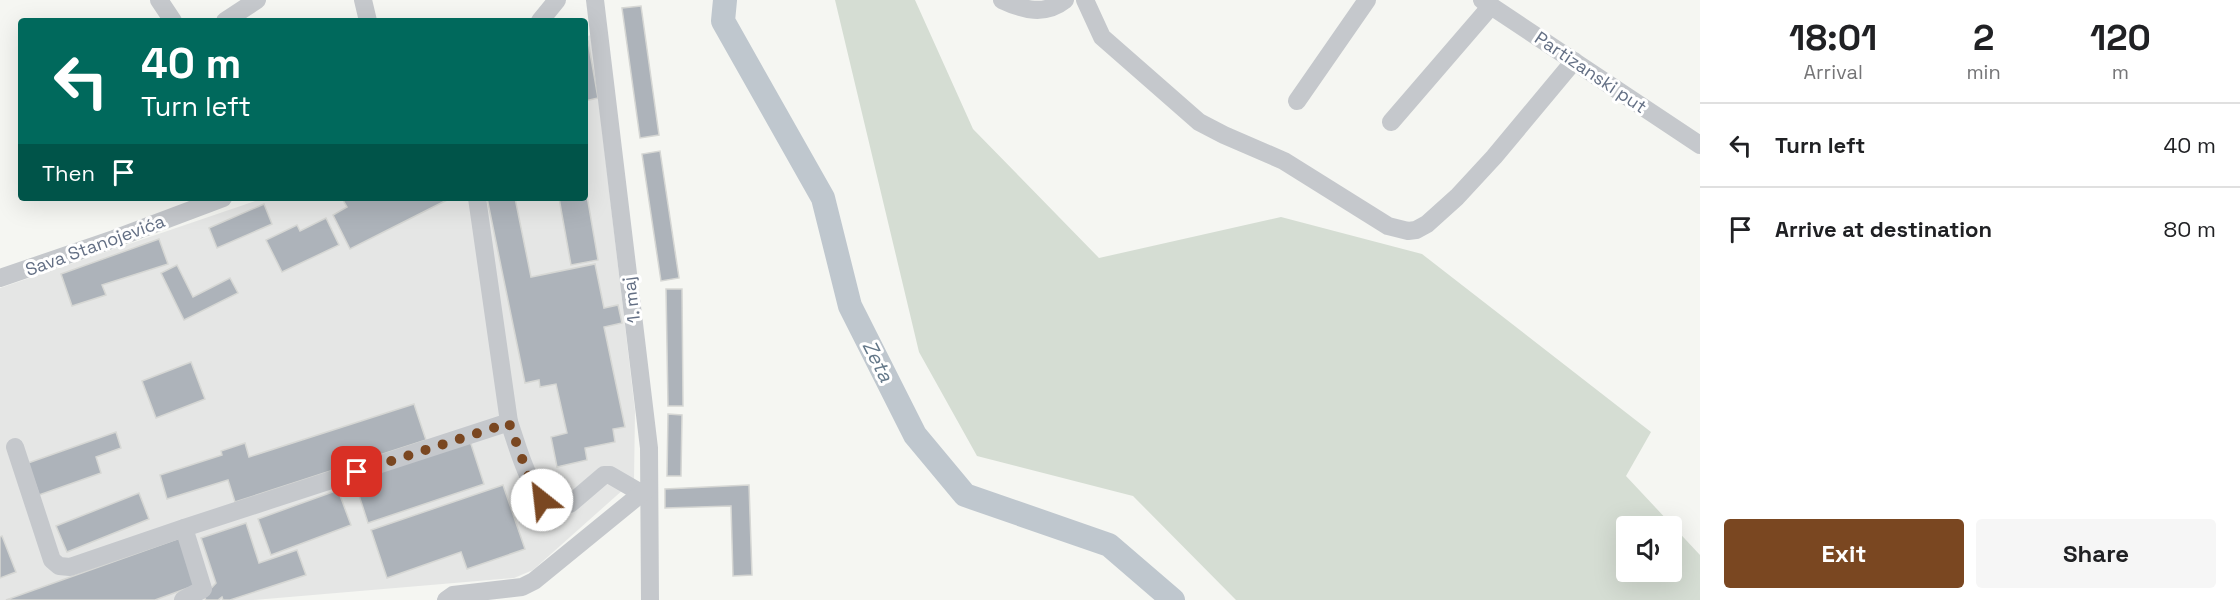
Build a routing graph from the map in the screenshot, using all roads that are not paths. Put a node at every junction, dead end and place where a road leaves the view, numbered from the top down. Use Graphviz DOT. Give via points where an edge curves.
graph roads {
  1 [pos="159,0"];
  2 [pos="257,0"];
  3 [pos="363,0"];
  4 [pos="557,0"];
  5 [pos="595,0"];
  6 [pos="1002,0"];
  7 [pos="1065,0"];
  8 [pos="1085,0"];
  9 [pos="1367,0"];
  10 [pos="1486,3"];
  11 [pos="171,18"];
  12 [pos="230,18"];
  13 [pos="367,18"];
  14 [pos="542,18"];
  15 [pos="1574,61"];
  16 [pos="1297,101"];
  17 [pos="1391,122"];
  18 [pos="1700,145"];
  19 [pos="215,201"];
  20 [pos="477,201"];
  21 [pos="0,278"];
  22 [pos="509,423"];
  23 [pos="15,447"];
  24 [pos="645,491"];
  25 [pos="184,528"];
  26 [pos="183,600"];
  27 [pos="446,600"];
  28 [pos="650,600"];
  1 -- 11 [label="street"];
  2 -- 12 [label="street"];
  3 -- 13 [label="street"];
  4 -- 14 [label="street"];
  5 -- 24 [label="street, 1. maj" via="649,448"];
  6 -- 7 [label="street" via="1030,11"];
  8 -- 15 [label="street" via="1102,37 1199,122 1284,161 1388,226 1408,231 1427,224 1457,197"];
  9 -- 16 [label="street"];
  10 -- 15 [label="street, Partizanski put"];
  10 -- 17 [label="street"];
  15 -- 18 [label="street, Partizanski put"];
  19 -- 21 [label="street, Sava Stanojevića"];
  20 -- 22 [label="street"];
  22 -- 24 [label="street" via="533,488 554,509 570,504 604,475"];
  22 -- 25 [label="street"];
  23 -- 25 [label="street" via="52,560 59,566 70,567"];
  24 -- 27 [label="street" via="534,581 522,587 453,595"];
  24 -- 28 [label="street, 1. maj"];
  25 -- 26 [label="street" via="203,589"];
}
